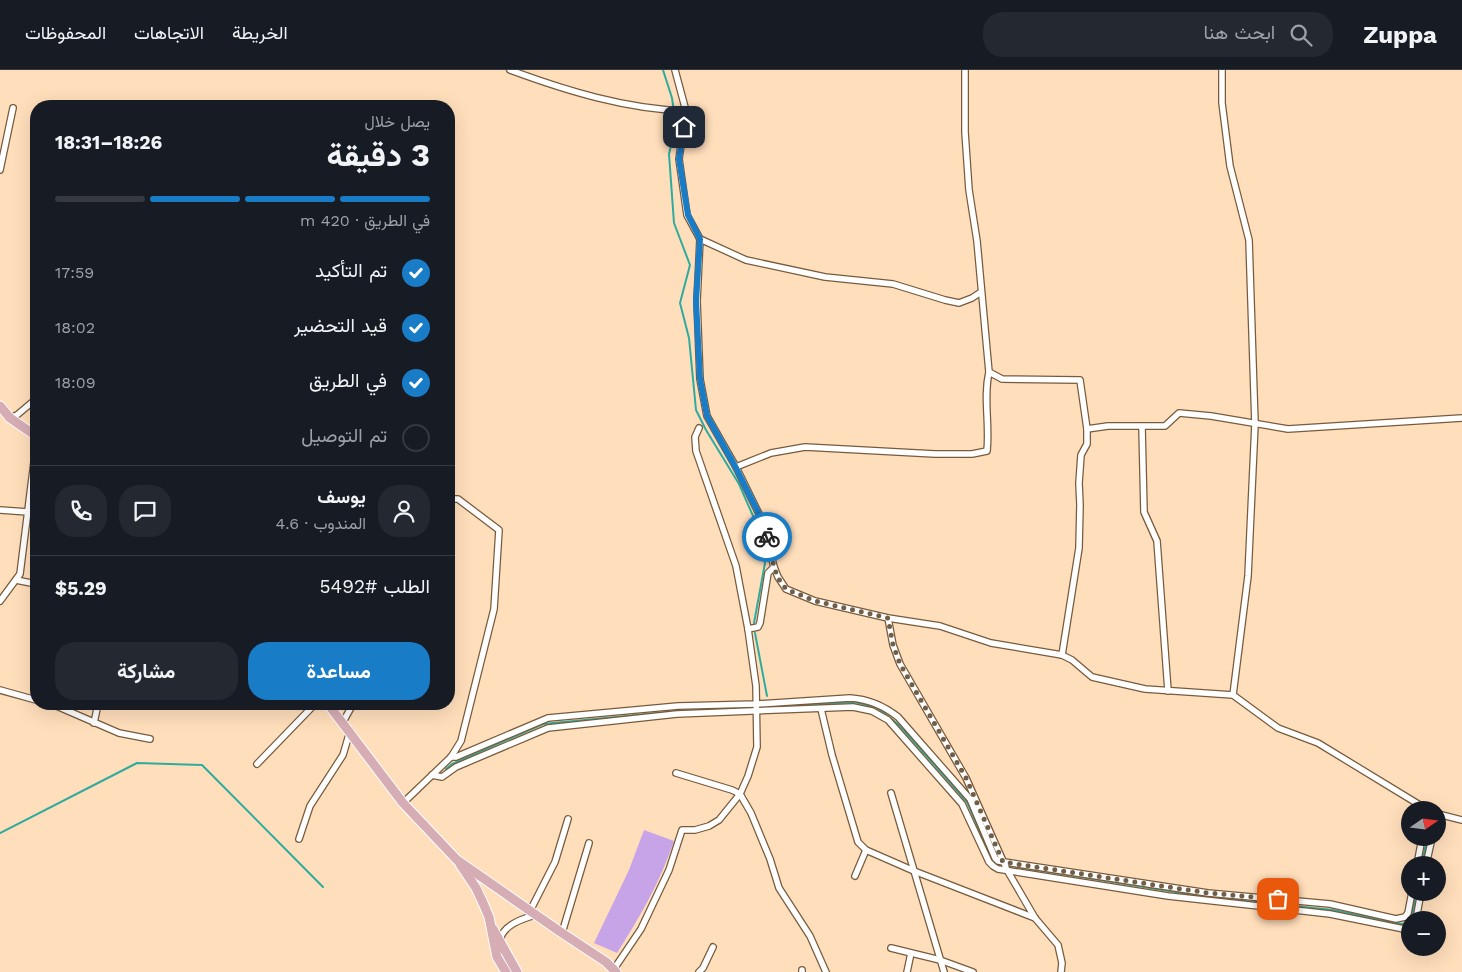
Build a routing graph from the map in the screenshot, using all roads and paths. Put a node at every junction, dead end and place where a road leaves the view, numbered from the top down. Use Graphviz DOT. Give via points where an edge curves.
graph roads {
  1 [pos="510,70"];
  2 [pos="675,70"];
  3 [pos="965,70"];
  4 [pos="1222,70"];
  5 [pos="13,108"];
  6 [pos="686,111"];
  7 [pos="0,170"];
  8 [pos="700,239"];
  9 [pos="981,292"];
  10 [pos="989,372"];
  11 [pos="30,404"];
  12 [pos="0,406"];
  13 [pos="10,418"];
  14 [pos="1462,418"];
  15 [pos="1255,424"];
  16 [pos="1142,426"];
  17 [pos="699,428"];
  18 [pos="1087,429"];
  19 [pos="30,432"];
  20 [pos="736,468"];
  21 [pos="30,496"];
  22 [pos="455,500"];
  23 [pos="0,510"];
  24 [pos="28,512"];
  25 [pos="774,567"];
  26 [pos="16,580"];
  27 [pos="30,583"];
  28 [pos="0,601"];
  29 [pos="888,618"];
  30 [pos="748,629"];
  31 [pos="1062,655"];
  32 [pos="0,690"];
  33 [pos="1168,691"];
  34 [pos="1233,695"];
  35 [pos="30,698"];
  36 [pos="756,704"];
  37 [pos="821,708"];
  38 [pos="65,710"];
  39 [pos="97,710"];
  40 [pos="309,710"];
  41 [pos="333,710"];
  42 [pos="350,710"];
  43 [pos="756,712"];
  44 [pos="343,722"];
  45 [pos="94,723"];
  46 [pos="350,732"];
  47 [pos="150,739"];
  48 [pos="451,757"];
  49 [pos="257,764"];
  50 [pos="676,773"];
  51 [pos="432,775"];
  52 [pos="891,793"];
  53 [pos="740,794"];
  54 [pos="1413,801"];
  55 [pos="403,803"];
  56 [pos="1446,816"];
  57 [pos="568,820"];
  58 [pos="1462,820"];
  59 [pos="300,839"];
  60 [pos="589,843"];
  61 [pos="866,850"];
  62 [pos="457,860"];
  63 [pos="1003,862"];
  64 [pos="1007,870"];
  65 [pos="914,871"];
  66 [pos="855,876"];
  67 [pos="1208,893"];
  68 [pos="1207,901"];
  69 [pos="1410,901"];
  70 [pos="532,913"];
  71 [pos="1036,918"];
  72 [pos="490,922"];
  73 [pos="1401,928"];
  74 [pos="562,933"];
  75 [pos="500,942"];
  76 [pos="713,947"];
  77 [pos="891,948"];
  78 [pos="911,953"];
  79 [pos="940,960"];
  80 [pos="615,970"];
  81 [pos="506,972"];
  82 [pos="517,972"];
  83 [pos="699,972"];
  84 [pos="826,972"];
  85 [pos="907,972"];
  86 [pos="944,972"];
  87 [pos="973,972"];
  88 [pos="1061,972"];
  1 -- 6 [label="street" via="638,108"];
  2 -- 6 [label="street"];
  3 -- 9 [label="street" via="969,190"];
  4 -- 15 [label="street" via="1222,103 1230,166 1249,240"];
  5 -- 7 [label="street"];
  6 -- 8 [label="street" via="679,159 688,215"];
  8 -- 9 [label="street" via="746,260 826,277 893,284 959,303"];
  8 -- 20 [label="street" via="696,301 700,379 707,416"];
  9 -- 10 [label="street"];
  10 -- 18 [label="street" via="1002,379 1080,380"];
  10 -- 20 [label="street" via="986,388 987,451 935,454 805,447 771,453"];
  11 -- 13 [label="street"];
  12 -- 13 [label="main road"];
  13 -- 19 [label="main road"];
  14 -- 15 [label="street" via="1288,429"];
  15 -- 16 [label="street" via="1179,413 1165,426"];
  15 -- 34 [label="street" via="1248,576"];
  16 -- 18 [label="street"];
  16 -- 33 [label="street" via="1144,512 1158,541"];
  17 -- 30 [label="street" via="695,437 696,451 736,566"];
  18 -- 31 [label="street" via="1079,483 1079,548"];
  20 -- 25 [label="street" via="764,527"];
  21 -- 24 [label="street"];
  22 -- 48 [label="street" via="499,530 494,609 461,741"];
  23 -- 24 [label="street"];
  24 -- 26 [label="street" via="20,574"];
  25 -- 29 [label="street" via="786,589 815,601"];
  25 -- 30 [label="street" via="768,573 760,623 758,627"];
  26 -- 27 [label="street"];
  26 -- 28 [label="street"];
  29 -- 31 [label="street" via="940,626 991,643"];
  29 -- 63 [label="street" via="900,664 966,778"];
  30 -- 36 [label="street"];
  31 -- 33 [label="street" via="1092,677"];
  32 -- 35 [label="street"];
  33 -- 34 [label="street"];
  34 -- 54 [label="street" via="1278,728 1318,742"];
  36 -- 43 [label="street"];
  36 -- 48 [label="street" via="678,706 548,718"];
  36 -- 63 [label="street" via="850,698 868,701 892,712 970,799 995,858"];
  37 -- 43 [label="street"];
  37 -- 61 [label="street" via="858,842"];
  37 -- 64 [label="street" via="853,707 872,711 888,720 962,804 992,866"];
  38 -- 45 [label="street"];
  39 -- 45 [label="street"];
  40 -- 49 [label="street"];
  41 -- 44 [label="main road"];
  42 -- 44 [label="street"];
  43 -- 51 [label="street" via="677,714 548,728 456,767 442,778"];
  43 -- 53 [label="street" via="756,747"];
  44 -- 46 [label="main road"];
  45 -- 47 [label="street" via="118,733"];
  46 -- 55 [label="main road"];
  46 -- 59 [label="street" via="343,755 310,806"];
  48 -- 51 [label="street"];
  50 -- 53 [label="street"];
  51 -- 55 [label="street"];
  52 -- 65 [label="street"];
  53 -- 80 [label="street" via="719,820 695,830 682,830 669,870 641,929"];
  53 -- 84 [label="street" via="751,813 779,888 810,936"];
  55 -- 62 [label="main road"];
  56 -- 58 [label="street"];
  57 -- 70 [label="street" via="555,862"];
  60 -- 74 [label="street"];
  61 -- 65 [label="street"];
  61 -- 66 [label="street"];
  62 -- 70 [label="main road"];
  62 -- 72 [label="main road" via="476,888"];
  63 -- 64 [label="street"];
  63 -- 67 [label="street"];
  64 -- 68 [label="street"];
  64 -- 71 [label="street"];
  65 -- 71 [label="street"];
  65 -- 79 [label="street"];
  67 -- 68 [label="street"];
  67 -- 69 [label="street" via="1330,904 1401,919 1408,913"];
  68 -- 73 [label="street" via="1330,914"];
  70 -- 74 [label="main road"];
  70 -- 75 [label="street" via="507,928"];
  71 -- 88 [label="street" via="1058,945"];
  72 -- 75 [label="main road"];
  72 -- 81 [label="main road" via="497,957"];
  74 -- 80 [label="main road"];
  75 -- 82 [label="main road"];
  76 -- 83 [label="street"];
  77 -- 78 [label="street"];
  78 -- 79 [label="street"];
  78 -- 85 [label="street"];
  79 -- 86 [label="street"];
  79 -- 87 [label="street"];
}
